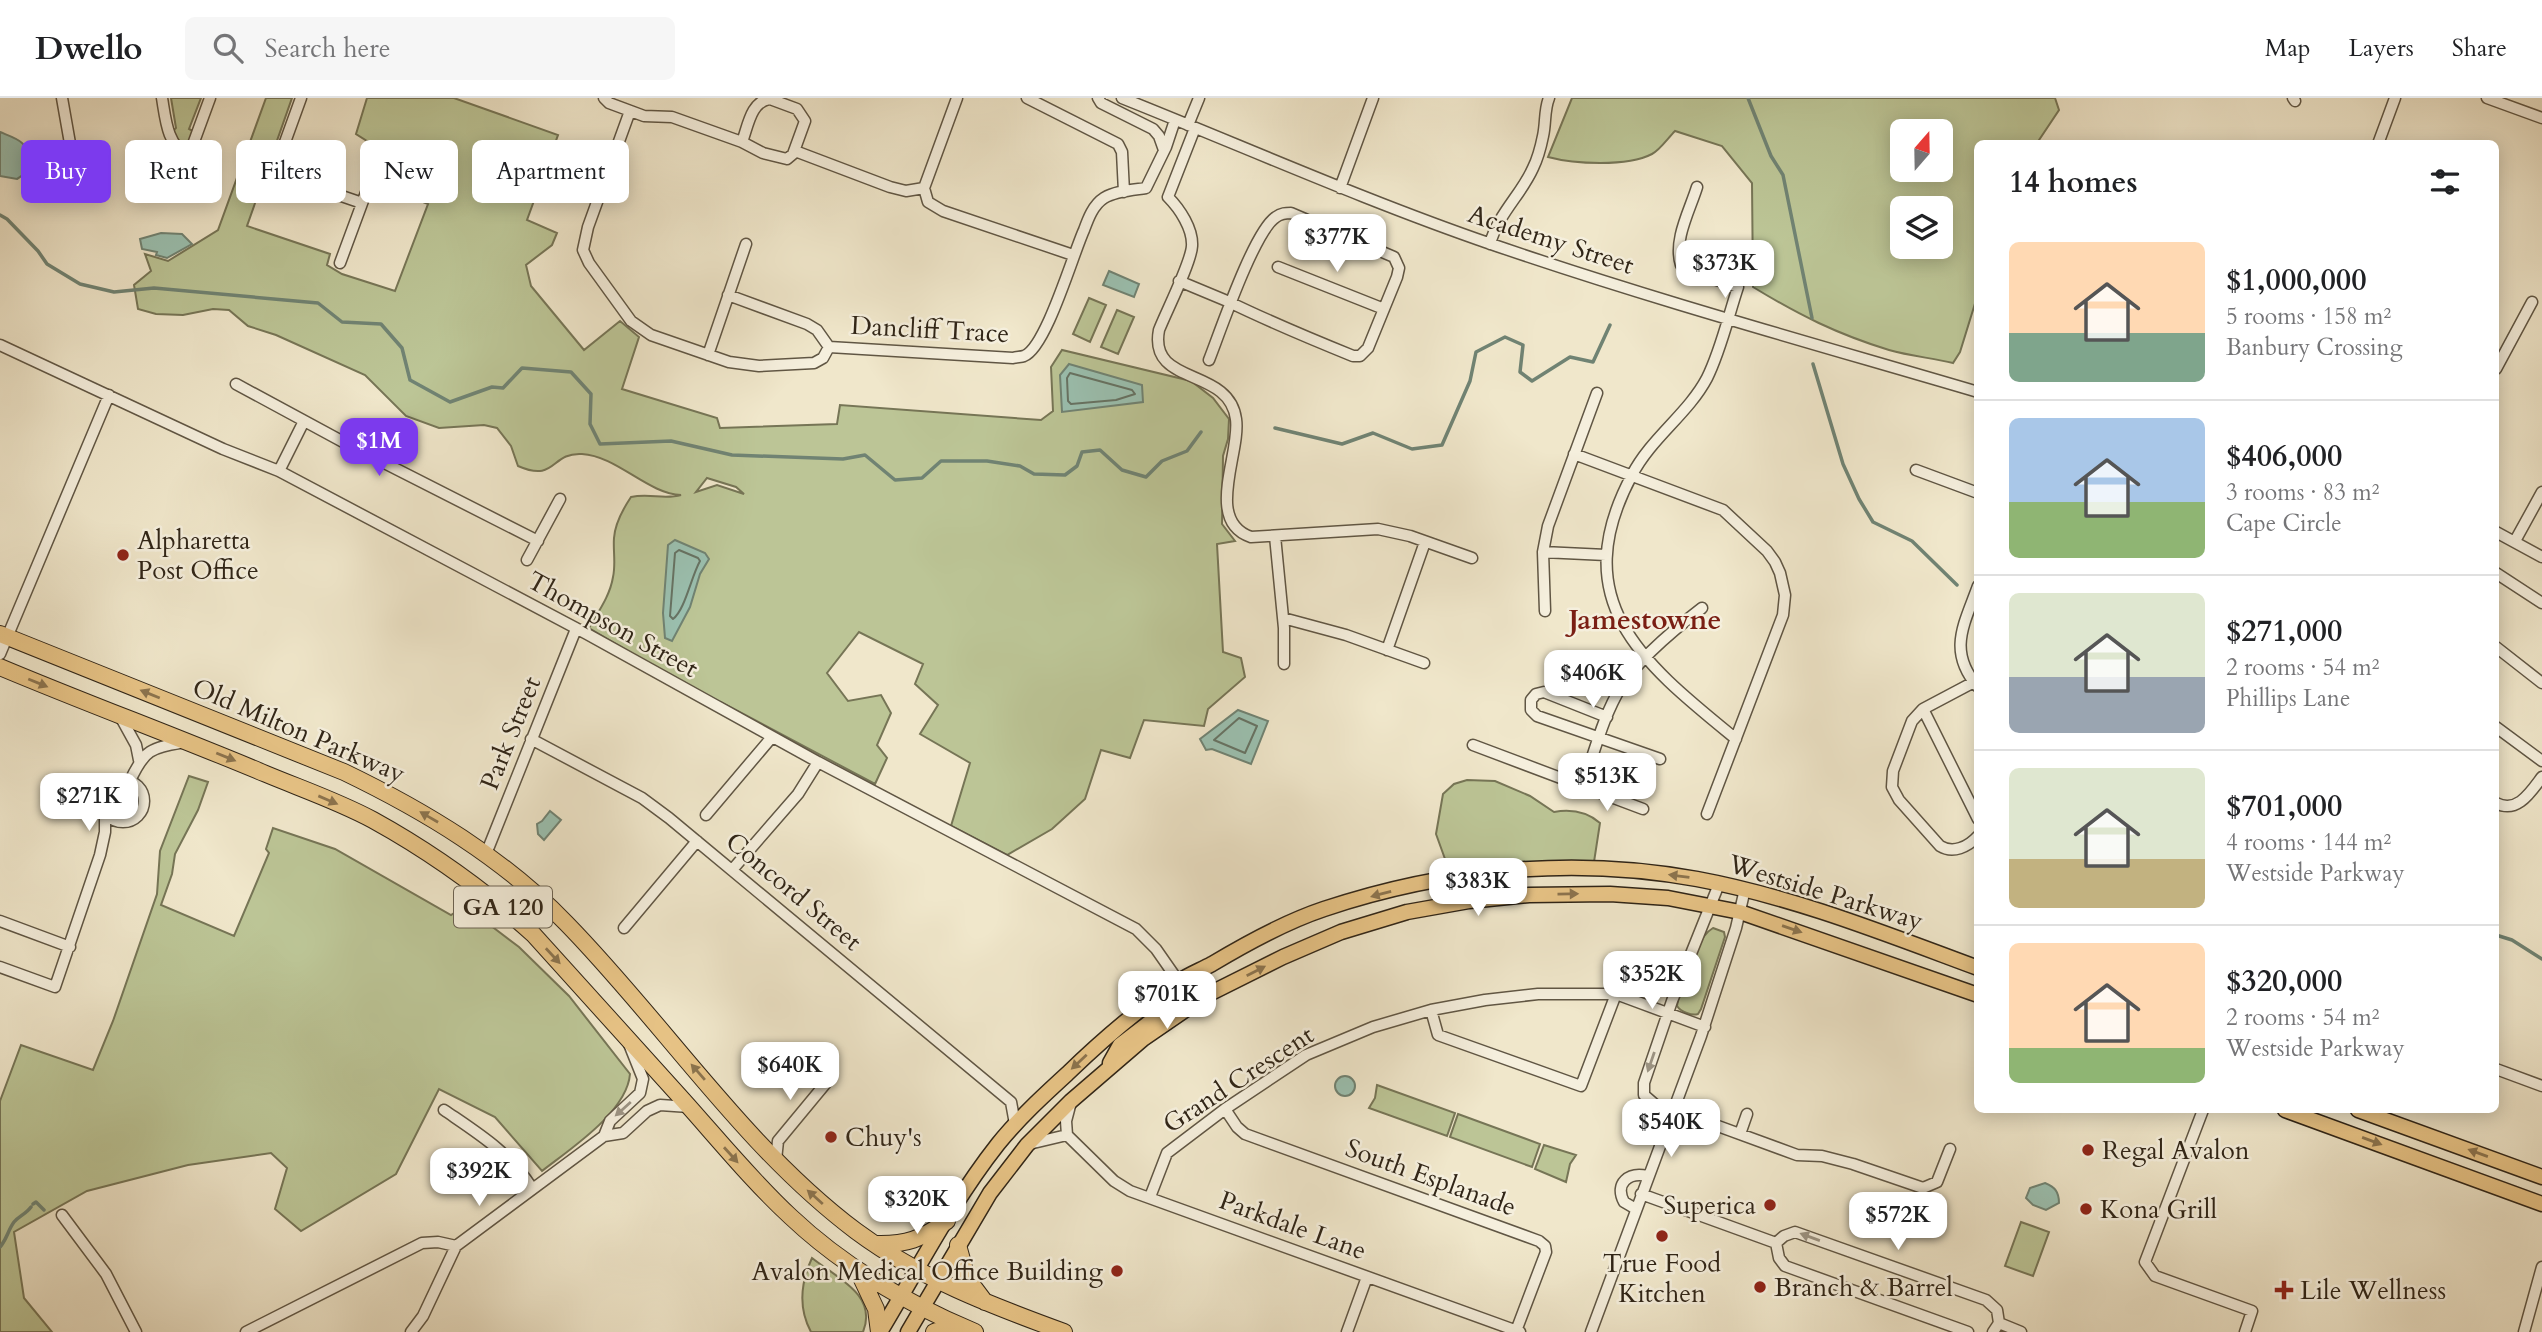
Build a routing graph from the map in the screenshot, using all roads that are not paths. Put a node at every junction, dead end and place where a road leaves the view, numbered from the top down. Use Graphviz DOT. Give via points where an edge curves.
graph roads {
  1 [pos="62,98"];
  2 [pos="162,98"];
  3 [pos="210,98"];
  4 [pos="301,98"];
  5 [pos="604,98"];
  6 [pos="957,98"];
  7 [pos="1027,98"];
  8 [pos="1098,98"];
  9 [pos="1122,98"];
  10 [pos="1199,98"];
  11 [pos="1373,98"];
  12 [pos="1549,98"];
  13 [pos="2395,98"];
  14 [pos="2487,98"];
  15 [pos="786,101"];
  16 [pos="630,111"];
  17 [pos="2542,118"];
  18 [pos="1175,120"];
  19 [pos="1191,127"];
  20 [pos="69,140"];
  21 [pos="171,140"];
  22 [pos="195,140"];
  23 [pos="2379,140"];
  24 [pos="742,142"];
  25 [pos="1164,150"];
  26 [pos="795,151"];
  27 [pos="1697,187"];
  28 [pos="923,188"];
  29 [pos="1340,188"];
  30 [pos="1124,192"];
  31 [pos="360,202"];
  32 [pos="362,203"];
  33 [pos="746,244"];
  34 [pos="1490,244"];
  35 [pos="1073,255"];
  36 [pos="340,263"];
  37 [pos="1278,267"];
  38 [pos="1180,281"];
  39 [pos="728,295"];
  40 [pos="2532,302"];
  41 [pos="1231,303"];
  42 [pos="1384,309"];
  43 [pos="1728,318"];
  44 [pos="0,345"];
  45 [pos="829,347"];
  46 [pos="708,355"];
  47 [pos="1209,360"];
  48 [pos="2499,363"];
  49 [pos="236,384"];
  50 [pos="1974,391"];
  51 [pos="1597,393"];
  52 [pos="109,396"];
  53 [pos="304,421"];
  54 [pos="1574,454"];
  55 [pos="1916,470"];
  56 [pos="279,471"];
  57 [pos="1632,475"];
  58 [pos="1974,492"];
  59 [pos="2542,492"];
  60 [pos="561,499"];
  61 [pos="2499,533"];
  62 [pos="1276,537"];
  63 [pos="538,541"];
  64 [pos="2515,541"];
  65 [pos="1425,542"];
  66 [pos="1543,552"];
  67 [pos="1606,555"];
  68 [pos="2542,557"];
  69 [pos="1472,558"];
  70 [pos="527,560"];
  71 [pos="2499,575"];
  72 [pos="1974,596"];
  73 [pos="2542,603"];
  74 [pos="1702,608"];
  75 [pos="1545,611"];
  76 [pos="1283,618"];
  77 [pos="576,628"];
  78 [pos="4,636"];
  79 [pos="2499,649"];
  80 [pos="1387,650"];
  81 [pos="0,654"];
  82 [pos="1646,658"];
  83 [pos="1424,663"];
  84 [pos="1284,664"];
  85 [pos="0,667"];
  86 [pos="1974,682"];
  87 [pos="2542,683"];
  88 [pos="1974,686"];
  89 [pos="1923,709"];
  90 [pos="120,716"];
  91 [pos="1607,717"];
  92 [pos="2499,729"];
  93 [pos="772,737"];
  94 [pos="1600,738"];
  95 [pos="1736,739"];
  96 [pos="531,740"];
  97 [pos="187,742"];
  98 [pos="1473,745"];
  99 [pos="1660,759"];
  100 [pos="139,760"];
  101 [pos="2542,761"];
  102 [pos="818,762"];
  103 [pos="2542,777"];
  104 [pos="130,781"];
  105 [pos="1582,787"];
  106 [pos="2499,804"];
  107 [pos="1643,809"];
  108 [pos="1974,811"];
  109 [pos="105,812"];
  110 [pos="1707,814"];
  111 [pos="706,815"];
  112 [pos="122,822"];
  113 [pos="1974,839"];
  114 [pos="697,841"];
  115 [pos="486,854"];
  116 [pos="100,855"];
  117 [pos="732,870"];
  118 [pos="1719,884"];
  119 [pos="1745,889"];
  120 [pos="1711,907"];
  121 [pos="1740,912"];
  122 [pos="0,921"];
  123 [pos="624,928"];
  124 [pos="70,947"];
  125 [pos="0,967"];
  126 [pos="1974,967"];
  127 [pos="1179,982"];
  128 [pos="1616,994"];
  129 [pos="1974,994"];
  130 [pos="1431,1010"];
  131 [pos="1668,1013"];
  132 [pos="1705,1027"];
  133 [pos="626,1037"];
  134 [pos="1106,1070"];
  135 [pos="2499,1070"];
  136 [pos="826,1083"];
  137 [pos="2542,1086"];
  138 [pos="1071,1101"];
  139 [pos="1011,1102"];
  140 [pos="1034,1104"];
  141 [pos="689,1107"];
  142 [pos="1226,1109"];
  143 [pos="444,1111"];
  144 [pos="1673,1112"];
  145 [pos="2202,1113"];
  146 [pos="2293,1113"];
  147 [pos="2366,1113"];
  148 [pos="1747,1114"];
  149 [pos="1015,1124"];
  150 [pos="1740,1134"];
  151 [pos="1067,1135"];
  152 [pos="604,1136"];
  153 [pos="757,1138"];
  154 [pos="778,1141"];
  155 [pos="1027,1145"];
  156 [pos="1950,1149"];
  157 [pos="776,1160"];
  158 [pos="1647,1176"];
  159 [pos="2542,1177"];
  160 [pos="532,1188"];
  161 [pos="1641,1194"];
  162 [pos="1150,1198"];
  163 [pos="2542,1204"];
  164 [pos="1636,1209"];
  165 [pos="62,1215"];
  166 [pos="947,1221"];
  167 [pos="1776,1243"];
  168 [pos="874,1244"];
  169 [pos="958,1245"];
  170 [pos="456,1246"];
  171 [pos="2542,1267"];
  172 [pos="857,1269"];
  173 [pos="917,1270"];
  174 [pos="1367,1277"];
  175 [pos="937,1282"];
  176 [pos="901,1296"];
  177 [pos="986,1303"];
  178 [pos="922,1308"];
  179 [pos="956,1324"];
  180 [pos="1996,1328"];
  181 [pos="1518,1331"];
  182 [pos="136,1332"];
  183 [pos="246,1332"];
  184 [pos="411,1332"];
  185 [pos="880,1332"];
  186 [pos="908,1332"];
  187 [pos="934,1332"];
  188 [pos="975,1332"];
  189 [pos="1064,1332"];
  190 [pos="1347,1332"];
  191 [pos="1591,1332"];
  192 [pos="1968,1332"];
  193 [pos="2021,1332"];
  194 [pos="2245,1332"];
  195 [pos="2524,1332"];
  1 -- 20 [label="street"];
  2 -- 21 [label="street"];
  3 -- 22 [label="street"];
  4 -- 31 [label="street" via="280,156 284,173"];
  5 -- 16 [label="street"];
  6 -- 28 [label="street"];
  7 -- 30 [label="street" via="1118,144"];
  8 -- 25 [label="street" via="1153,129"];
  9 -- 18 [label="street, Academy Street"];
  10 -- 19 [label="street"];
  11 -- 29 [label="street"];
  12 -- 34 [label="street" via="1534,166 1499,220"];
  13 -- 23 [label="street"];
  14 -- 17 [label="street"];
  15 -- 24 [label="street" via="770,99 757,104"];
  15 -- 26 [label="street" via="805,121"];
  16 -- 24 [label="street" via="672,117"];
  16 -- 46 [label="street, Dancliff Trace" via="583,250 638,328"];
  18 -- 19 [label="street, Academy Street"];
  18 -- 25 [label="street, Dancliff Trace"];
  19 -- 29 [label="street, Academy Street"];
  19 -- 38 [label="street" via="1168,197 1179,208 1192,242"];
  24 -- 26 [label="street" via="783,159"];
  25 -- 30 [label="street, Dancliff Trace" via="1146,188"];
  26 -- 28 [label="street" via="891,187 906,191"];
  27 -- 43 [label="street" via="1677,254 1681,265 1693,272 1738,287"];
  28 -- 35 [label="street" via="928,202 943,211"];
  29 -- 34 [label="street, Academy Street"];
  30 -- 35 [label="street, Dancliff Trace" via="1103,198 1095,206"];
  32 -- 36 [label="street"];
  33 -- 39 [label="street"];
  34 -- 43 [label="street, Academy Street"];
  35 -- 45 [label="street, Dancliff Trace" via="1046,329 1024,356"];
  37 -- 42 [label="street"];
  38 -- 41 [label="street"];
  38 -- 62 [label="street" via="1159,330 1159,356 1173,368 1216,387 1232,405 1237,439 1228,486 1232,523 1251,537"];
  39 -- 45 [label="street, Dancliff Trace" via="817,330"];
  39 -- 46 [label="street"];
  40 -- 48 [label="street"];
  41 -- 42 [label="street" via="1353,356 1365,352"];
  41 -- 42 [label="street" via="1259,235 1276,216 1292,213 1394,257 1399,268"];
  41 -- 47 [label="street"];
  43 -- 50 [label="street, Academy Street"];
  43 -- 57 [label="street" via="1714,363 1695,397"];
  44 -- 52 [label="street, Thompson Street"];
  45 -- 46 [label="street, Dancliff Trace" via="814,363 759,366"];
  49 -- 53 [label="street"];
  51 -- 54 [label="street"];
  52 -- 56 [label="street, Thompson Street"];
  52 -- 78 [label="street"];
  53 -- 56 [label="street"];
  53 -- 63 [label="street"];
  54 -- 57 [label="street"];
  54 -- 66 [label="street"];
  55 -- 58 [label="street"];
  56 -- 77 [label="street, Thompson Street"];
  57 -- 67 [label="street"];
  57 -- 95 [label="street" via="1723,510 1767,551 1780,573 1783,615"];
  59 -- 64 [label="street"];
  60 -- 63 [label="street"];
  61 -- 64 [label="street"];
  62 -- 65 [label="street" via="1378,529"];
  62 -- 76 [label="street"];
  63 -- 70 [label="street"];
  64 -- 68 [label="street"];
  65 -- 69 [label="street"];
  65 -- 80 [label="street"];
  66 -- 67 [label="street"];
  66 -- 75 [label="street"];
  67 -- 82 [label="street" via="1615,611"];
  71 -- 73 [label="street"];
  72 -- 86 [label="street" via="1959,646"];
  74 -- 82 [label="street"];
  76 -- 80 [label="street"];
  76 -- 84 [label="street"];
  77 -- 93 [label="street, Thompson Street"];
  77 -- 96 [label="street, Park Street"];
  78 -- 81 [label="street"];
  115 -- 78 [label="highway, Old Milton Parkway / GA 120, one-way" via="387,792 344,772"];
  79 -- 87 [label="street"];
  80 -- 83 [label="street"];
  82 -- 91 [label="street" via="1622,685"];
  82 -- 95 [label="street"];
  85 -- 90 [label="highway, Old Milton Parkway / GA 120, one-way"];
  88 -- 89 [label="street"];
  89 -- 108 [label="street"];
  89 -- 113 [label="street" via="1912,721 1893,771 1892,787 1946,850"];
  90 -- 97 [label="highway, Old Milton Parkway / GA 120"];
  90 -- 100 [label="street"];
  91 -- 94 [label="street"];
  91 -- 94 [label="street" via="1544,692 1531,700 1531,710 1537,716"];
  92 -- 101 [label="street"];
  93 -- 102 [label="street, Thompson Street"];
  93 -- 111 [label="street"];
  94 -- 99 [label="street"];
  94 -- 105 [label="street"];
  95 -- 110 [label="street"];
  96 -- 114 [label="street, Concord Street" via="642,798"];
  96 -- 115 [label="street, Park Street"];
  97 -- 100 [label="street" via="152,751"];
  97 -- 133 [label="highway, Old Milton Parkway / GA 120, one-way" via="371,819 426,852 499,903 533,934"];
  98 -- 105 [label="street"];
  100 -- 104 [label="street"];
  102 -- 117 [label="street" via="783,812"];
  102 -- 127 [label="street, Thompson Street" via="1136,929"];
  103 -- 106 [label="street" via="2516,805"];
  104 -- 109 [label="street" via="117,780 106,787 101,800"];
  104 -- 112 [label="street" via="141,789 144,802 137,816"];
  105 -- 107 [label="street"];
  109 -- 112 [label="street"];
  109 -- 116 [label="street"];
  112 -- 116 [label="street"];
  114 -- 117 [label="street, Concord Street"];
  114 -- 123 [label="street"];
  153 -- 115 [label="highway, Old Milton Parkway / GA 120, one-way" via="565,922"];
  116 -- 124 [label="street"];
  117 -- 139 [label="street, Concord Street"];
  118 -- 119 [label="main road, Westside Parkway"];
  118 -- 120 [label="street"];
  118 -- 127 [label="main road, Westside Parkway, one-way" via="1579,867 1483,872 1427,881 1323,909"];
  119 -- 121 [label="street"];
  119 -- 126 [label="main road, Westside Parkway" via="1804,905"];
  120 -- 121 [label="main road, Westside Parkway"];
  120 -- 131 [label="street"];
  134 -- 120 [label="main road, Westside Parkway, one-way" via="1207,995 1341,932 1408,912 1529,895 1610,894"];
  121 -- 129 [label="main road, Westside Parkway, one-way"];
  121 -- 132 [label="street"];
  122 -- 124 [label="street"];
  124 -- 125 [label="street" via="55,987"];
  127 -- 134 [label="main road" via="1180,999 1120,1045"];
  127 -- 140 [label="main road, Westside Parkway, one-way" via="1105,1037"];
  128 -- 130 [label="street, Grand Crescent" via="1538,994"];
  128 -- 130 [label="street" via="1581,1086 1438,1035"];
  128 -- 131 [label="street, Grand Crescent"];
  130 -- 142 [label="street, Grand Crescent" via="1373,1027 1306,1055"];
  131 -- 132 [label="street, Grand Crescent"];
  131 -- 144 [label="street, one-way" via="1643,1089 1651,1103"];
  132 -- 144 [label="street"];
  133 -- 141 [label="highway, Old Milton Parkway / GA 120"];
  133 -- 152 [label="street, one-way" via="643,1079 640,1093 610,1121"];
  134 -- 138 [label="main road, Westside Parkway"];
  135 -- 137 [label="street"];
  136 -- 154 [label="street"];
  138 -- 151 [label="street"];
  138 -- 155 [label="main road, Westside Parkway"];
  139 -- 140 [label="street"];
  139 -- 149 [label="street"];
  140 -- 149 [label="main road, Westside Parkway"];
  141 -- 152 [label="street" via="660,1105 623,1133"];
  141 -- 172 [label="highway, Old Milton Parkway / GA 120, one-way" via="783,1209"];
  142 -- 162 [label="street, Grand Crescent" via="1167,1153"];
  142 -- 181 [label="street, South Esplanade" via="1245,1134 1539,1241 1546,1252"];
  143 -- 160 [label="street" via="498,1147"];
  144 -- 150 [label="street"];
  144 -- 158 [label="street"];
  145 -- 194 [label="street" via="2145,1262 2155,1276 2252,1311"];
  146 -- 163 [label="main road, one-way"];
  159 -- 147 [label="main road, one-way"];
  148 -- 150 [label="street"];
  149 -- 166 [label="main road, Westside Parkway"];
  150 -- 156 [label="street" via="1797,1155 1846,1162 1923,1188 1937,1182"];
  151 -- 155 [label="street"];
  151 -- 162 [label="street, Parkdale Lane" via="1114,1181"];
  152 -- 160 [label="street"];
  153 -- 154 [label="street"];
  153 -- 157 [label="highway, Old Milton Parkway / GA 120"];
  154 -- 157 [label="street"];
  155 -- 169 [label="main road, Westside Parkway"];
  168 -- 157 [label="highway, Old Milton Parkway / GA 120, one-way" via="816,1199"];
  158 -- 161 [label="street"];
  158 -- 164 [label="street" via="1633,1175 1621,1186 1621,1198"];
  160 -- 170 [label="street"];
  161 -- 164 [label="street"];
  161 -- 167 [label="street"];
  162 -- 174 [label="street, Parkdale Lane"];
  164 -- 191 [label="street"];
  165 -- 182 [label="street" via="106,1274"];
  166 -- 168 [label="highway" via="913,1241"];
  166 -- 173 [label="main road, Westside Parkway"];
  180 -- 167 [label="street, one-way" via="1997,1310 1986,1300 1795,1232"];
  167 -- 192 [label="street" via="1785,1266"];
  168 -- 173 [label="highway, Old Milton Parkway / GA 120"];
  169 -- 175 [label="main road, Westside Parkway"];
  169 -- 177 [label="highway" via="967,1278"];
  170 -- 183 [label="street" via="422,1243"];
  170 -- 184 [label="street"];
  171 -- 195 [label="street"];
  172 -- 176 [label="highway, Old Milton Parkway / GA 120"];
  172 -- 185 [label="highway" via="876,1310"];
  173 -- 175 [label="highway, Old Milton Parkway / GA 120"];
  173 -- 176 [label="main road, Westside Parkway"];
  174 -- 181 [label="street, Parkdale Lane"];
  174 -- 190 [label="street"];
  175 -- 177 [label="highway, Old Milton Parkway / GA 120"];
  175 -- 178 [label="main road, Westside Parkway"];
  176 -- 178 [label="highway, Old Milton Parkway / GA 120"];
  176 -- 185 [label="main road, Westside Parkway"];
  177 -- 189 [label="highway, Old Milton Parkway / GA 120"];
  178 -- 179 [label="highway, Old Milton Parkway / GA 120"];
  178 -- 186 [label="main road, Westside Parkway"];
  179 -- 187 [label="highway"];
  179 -- 188 [label="highway, Old Milton Parkway / GA 120"];
  180 -- 193 [label="street"];
}
